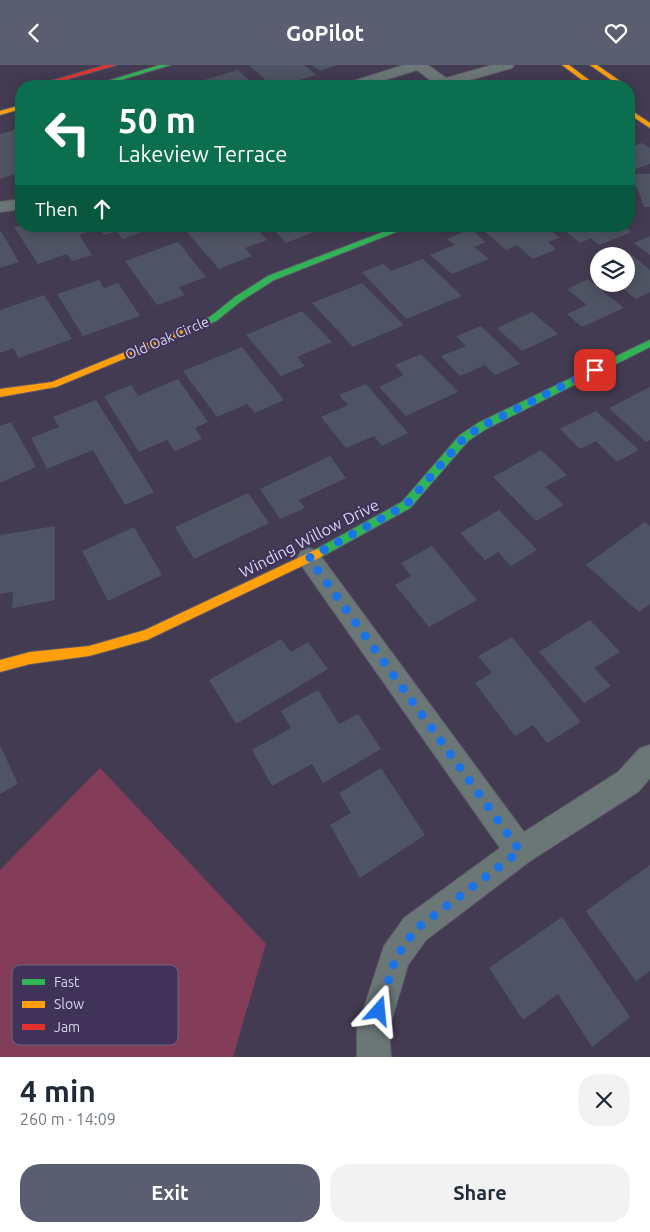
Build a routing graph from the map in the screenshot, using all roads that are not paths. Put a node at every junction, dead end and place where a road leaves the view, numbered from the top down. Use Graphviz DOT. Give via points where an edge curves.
graph roads {
  1 [pos="113,65"];
  2 [pos="167,65"];
  3 [pos="507,65"];
  4 [pos="565,65"];
  5 [pos="593,65"];
  6 [pos="59,80"];
  7 [pos="114,80"];
  8 [pos="371,80"];
  9 [pos="439,80"];
  10 [pos="461,80"];
  11 [pos="586,80"];
  12 [pos="615,80"];
  13 [pos="15,109"];
  14 [pos="0,113"];
  15 [pos="635,115"];
  16 [pos="650,126"];
  17 [pos="15,205"];
  18 [pos="0,207"];
  19 [pos="391,232"];
  20 [pos="650,343"];
  21 [pos="0,393"];
  22 [pos="309,558"];
  23 [pos="0,665"];
  24 [pos="650,759"];
  25 [pos="520,851"];
  26 [pos="374,1057"];
  1 -- 6 [label="street"];
  2 -- 7 [label="street"];
  3 -- 10 [label="street"];
  4 -- 11 [label="street"];
  5 -- 12 [label="street"];
  8 -- 9 [label="street" via="419,65"];
  13 -- 14 [label="street"];
  15 -- 16 [label="street"];
  17 -- 18 [label="street"];
  19 -- 21 [label="street, Old Oak Circle" via="271,278 213,319 53,385"];
  20 -- 22 [label="street, Winding Willow Drive" via="482,426 464,438 406,505"];
  22 -- 23 [label="street, Winding Willow Drive" via="147,635 89,651"];
  22 -- 25 [label="street"];
  24 -- 25 [label="street" via="628,782"];
  25 -- 26 [label="street" via="416,929 396,957 373,1029"];
}
